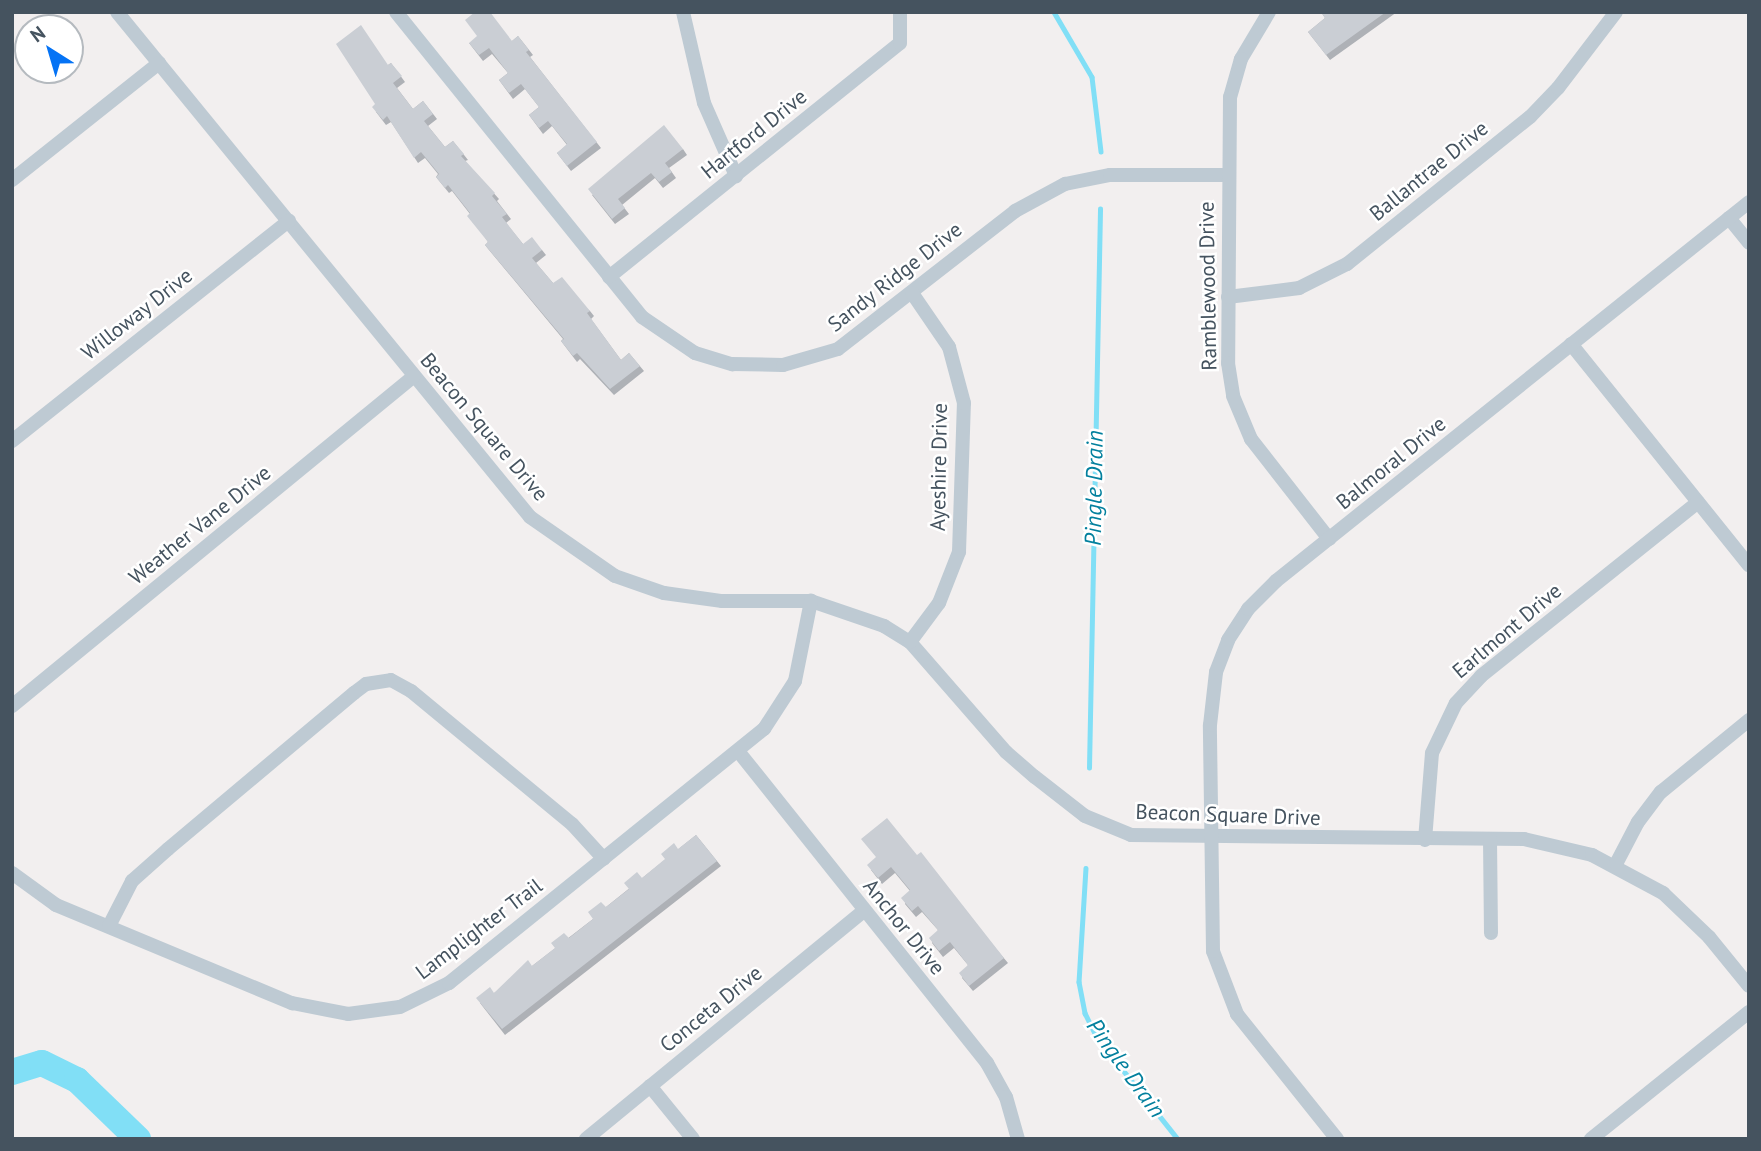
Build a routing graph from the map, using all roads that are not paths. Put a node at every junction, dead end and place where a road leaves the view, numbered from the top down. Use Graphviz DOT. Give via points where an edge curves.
graph roads {
  1 [pos="117,12"];
  2 [pos="396,12"];
  3 [pos="683,12"];
  4 [pos="900,12"];
  5 [pos="1269,12"];
  6 [pos="1616,12"];
  7 [pos="159,63"];
  8 [pos="1228,175"];
  9 [pos="736,176"];
  10 [pos="12,180"];
  11 [pos="1749,202"];
  12 [pos="1729,218"];
  13 [pos="289,221"];
  14 [pos="1749,243"];
  15 [pos="609,277"];
  16 [pos="912,293"];
  17 [pos="1228,297"];
  18 [pos="1572,344"];
  19 [pos="414,376"];
  20 [pos="12,441"];
  21 [pos="1698,502"];
  22 [pos="1329,539"];
  23 [pos="1749,565"];
  24 [pos="811,601"];
  25 [pos="910,642"];
  26 [pos="12,706"];
  27 [pos="1749,720"];
  28 [pos="738,751"];
  29 [pos="1212,839"];
  30 [pos="1490,839"];
  31 [pos="1425,840"];
  32 [pos="604,859"];
  33 [pos="1616,864"];
  34 [pos="12,873"];
  35 [pos="864,911"];
  36 [pos="109,926"];
  37 [pos="1491,933"];
  38 [pos="1749,986"];
  39 [pos="1749,1012"];
  40 [pos="650,1086"];
  41 [pos="586,1139"];
  42 [pos="694,1139"];
  43 [pos="1018,1139"];
  44 [pos="1337,1139"];
  45 [pos="1591,1139"];
  1 -- 7 [label="street, Beacon Square Drive"];
  2 -- 15 [label="street, Sandy Ridge Drive"];
  3 -- 9 [label="street" via="704,103"];
  4 -- 9 [label="street, Hartford Drive" via="900,43"];
  5 -- 8 [label="street, Ramblewood Drive" via="1234,78"];
  6 -- 17 [label="street, Ballantrae Drive" via="1530,117 1347,264 1299,288"];
  7 -- 10 [label="street"];
  7 -- 13 [label="street, Beacon Square Drive"];
  8 -- 16 [label="street, Sandy Ridge Drive" via="1110,175 1065,184 1015,211"];
  8 -- 17 [label="street, Ramblewood Drive"];
  9 -- 15 [label="street, Hartford Drive"];
  11 -- 12 [label="street, Balmoral Drive"];
  12 -- 14 [label="street"];
  12 -- 18 [label="street, Balmoral Drive"];
  13 -- 19 [label="street, Beacon Square Drive"];
  13 -- 20 [label="street, Willoway Drive"];
  15 -- 16 [label="street, Sandy Ridge Drive" via="664,335 704,356 750,367 783,365 838,349"];
  16 -- 25 [label="street, Ayeshire Drive" via="949,346 964,403 959,552 939,603"];
  17 -- 22 [label="street, Ramblewood Drive" via="1230,379 1244,426"];
  18 -- 21 [label="street"];
  18 -- 22 [label="street, Balmoral Drive"];
  19 -- 24 [label="street, Beacon Square Drive" via="530,517 615,576 664,593 722,601"];
  19 -- 26 [label="street, Weather Vane Drive"];
  21 -- 23 [label="street"];
  21 -- 31 [label="street, Earlmont Drive" via="1490,669 1456,704 1432,753"];
  22 -- 29 [label="street, Balmoral Drive" via="1248,609 1221,657 1210,725"];
  24 -- 25 [label="street, Beacon Square Drive" via="859,615"];
  24 -- 28 [label="street, Lamplighter Trail" via="795,681 776,714"];
  25 -- 29 [label="street, Beacon Square Drive" via="1006,752 1086,816 1131,835"];
  27 -- 33 [label="street" via="1661,792 1638,822"];
  28 -- 32 [label="street, Lamplighter Trail"];
  28 -- 35 [label="street, Anchor Drive"];
  29 -- 31 [label="street, Beacon Square Drive"];
  29 -- 44 [label="street, Balmoral Drive" via="1212,934 1222,984 1248,1029"];
  30 -- 31 [label="street, Beacon Square Drive"];
  30 -- 33 [label="street, Beacon Square Drive" via="1547,842"];
  30 -- 37 [label="street"];
  32 -- 36 [label="street, Lamplighter Trail" via="439,990 400,1007 368,1013 327,1012 292,1003"];
  32 -- 36 [label="street" via="572,824 411,691 391,680 366,684 354,693 132,881"];
  33 -- 38 [label="street, Beacon Square Drive" via="1679,906"];
  34 -- 36 [label="street, Lamplighter Trail" via="48,901"];
  35 -- 40 [label="street, Conceta Drive"];
  35 -- 43 [label="street, Anchor Drive" via="987,1063 1006,1097"];
  39 -- 45 [label="street"];
  40 -- 41 [label="street, Conceta Drive"];
  40 -- 42 [label="street"];
}
